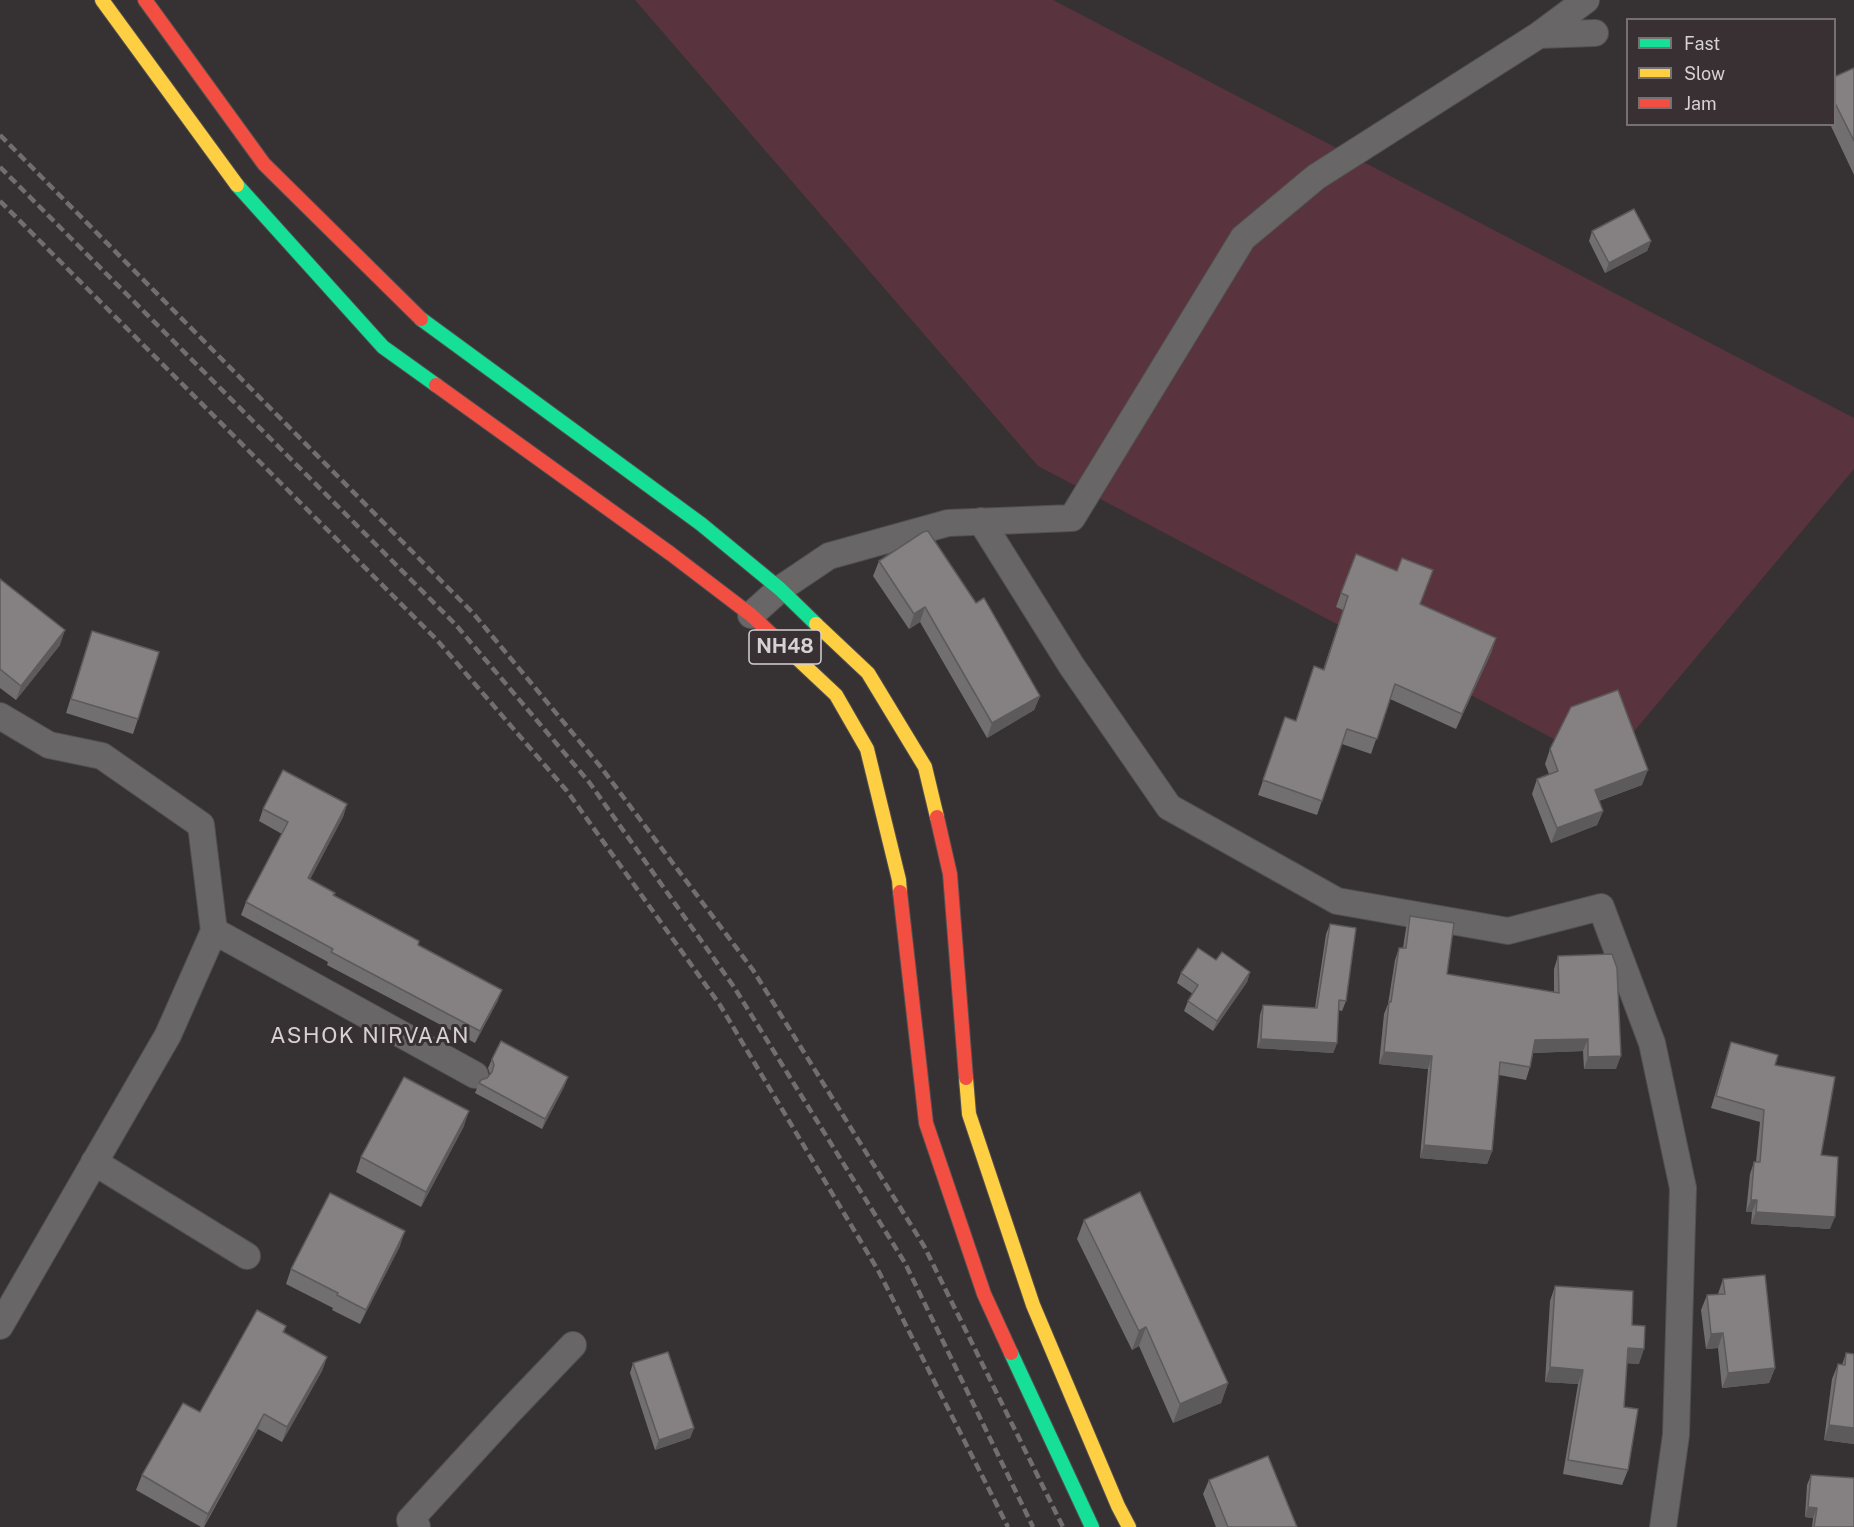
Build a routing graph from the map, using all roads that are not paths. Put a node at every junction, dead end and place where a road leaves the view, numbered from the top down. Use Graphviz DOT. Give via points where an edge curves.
graph roads {
  1 [pos="102,0"];
  2 [pos="145,0"];
  3 [pos="1586,0"];
  4 [pos="1594,33"];
  5 [pos="1539,35"];
  6 [pos="981,521"];
  7 [pos="780,589"];
  8 [pos="752,615"];
  9 [pos="0,716"];
  10 [pos="214,931"];
  11 [pos="475,1075"];
  12 [pos="94,1162"];
  13 [pos="247,1256"];
  14 [pos="0,1326"];
  15 [pos="573,1345"];
  16 [pos="417,1527"];
  17 [pos="1092,1527"];
  18 [pos="1129,1527"];
  19 [pos="1663,1527"];
  1 -- 8 [label="highway, NH48" via="229,177 383,347"];
  2 -- 7 [label="highway, NH48" via="264,164 421,319 701,524"];
  3 -- 5 [label="street"];
  4 -- 5 [label="street"];
  5 -- 6 [label="street" via="1316,177 1243,238 1072,518"];
  6 -- 7 [label="street" via="948,523 829,556"];
  6 -- 19 [label="street" via="1071,665 1169,807 1336,901 1508,931 1600,907 1652,1043 1683,1188 1676,1435"];
  7 -- 8 [label="street"];
  7 -- 18 [label="highway, NH48" via="868,673 925,767 951,874 969,1114 1033,1305"];
  8 -- 17 [label="highway, NH48" via="836,695 867,749 899,880 926,1123 984,1294"];
  9 -- 10 [label="street" via="49,745 102,756 201,825"];
  10 -- 11 [label="street"];
  10 -- 12 [label="street" via="168,1035"];
  12 -- 13 [label="street"];
  12 -- 14 [label="street"];
  15 -- 16 [label="street" via="410,1520"];
}
